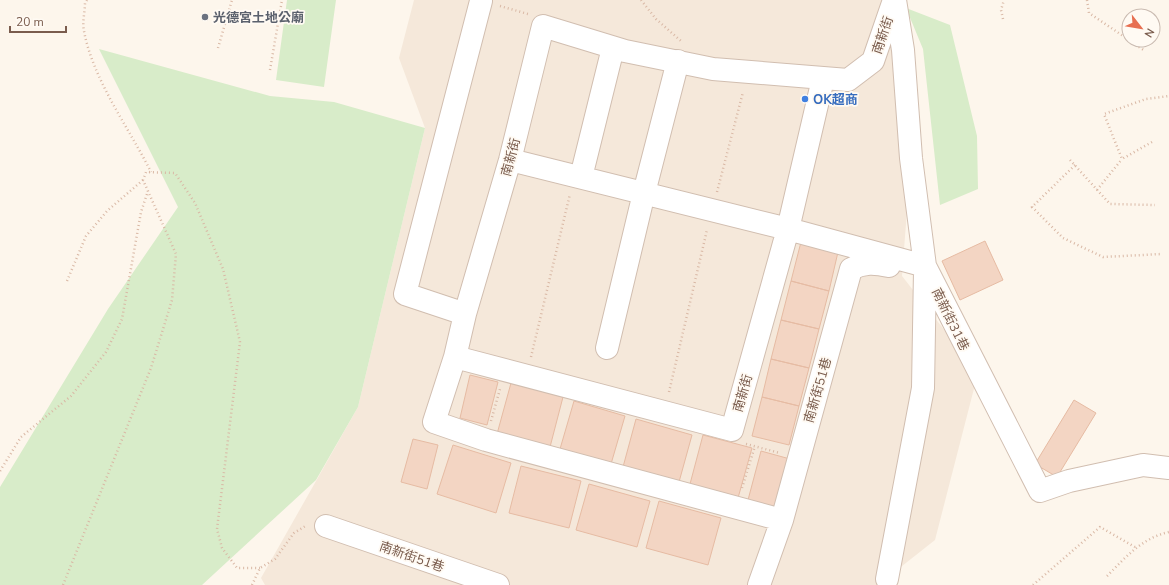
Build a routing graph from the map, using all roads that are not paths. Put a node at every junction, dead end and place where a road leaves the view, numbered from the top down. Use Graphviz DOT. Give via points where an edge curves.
graph roads {
  1 [pos="895,0"];
  2 [pos="481,1"];
  3 [pos="613,48"];
  4 [pos="681,53"];
  5 [pos="823,78"];
  6 [pos="510,160"];
  7 [pos="581,177"];
  8 [pos="644,193"];
  9 [pos="788,229"];
  10 [pos="925,266"];
  11 [pos="465,314"];
  12 [pos="607,348"];
  13 [pos="455,357"];
  14 [pos="1169,468"];
  15 [pos="782,520"];
  16 [pos="326,526"];
  17 [pos="887,579"];
  18 [pos="498,585"];
  19 [pos="759,585"];
  1 -- 5 [label="street, 南新街" via="873,61 848,80"];
  1 -- 10 [label="street, 南新街31巷" via="903,50 911,158"];
  2 -- 11 [label="street" via="405,294"];
  3 -- 4 [label="street, 南新街"];
  3 -- 6 [label="street, 南新街" via="543,26"];
  3 -- 7 [label="street"];
  4 -- 5 [label="street, 南新街" via="732,71"];
  4 -- 8 [label="street"];
  5 -- 9 [label="street, 南新街"];
  6 -- 7 [label="street"];
  6 -- 11 [label="street, 南新街"];
  7 -- 8 [label="street"];
  8 -- 9 [label="street"];
  8 -- 12 [label="street"];
  9 -- 10 [label="street"];
  9 -- 13 [label="street, 南新街" via="732,430"];
  10 -- 14 [label="street, 南新街31巷" via="1040,491 1068,481 1143,465"];
  10 -- 15 [label="street, 南新街51巷" via="916,271 873,263 858,265 851,269"];
  10 -- 17 [label="street" via="923,388"];
  11 -- 13 [label="street, 南新街"];
  13 -- 15 [label="street, 南新街" via="434,422 486,440"];
  15 -- 19 [label="street, 南新街51巷"];
  16 -- 18 [label="street, 南新街51巷"];
}
